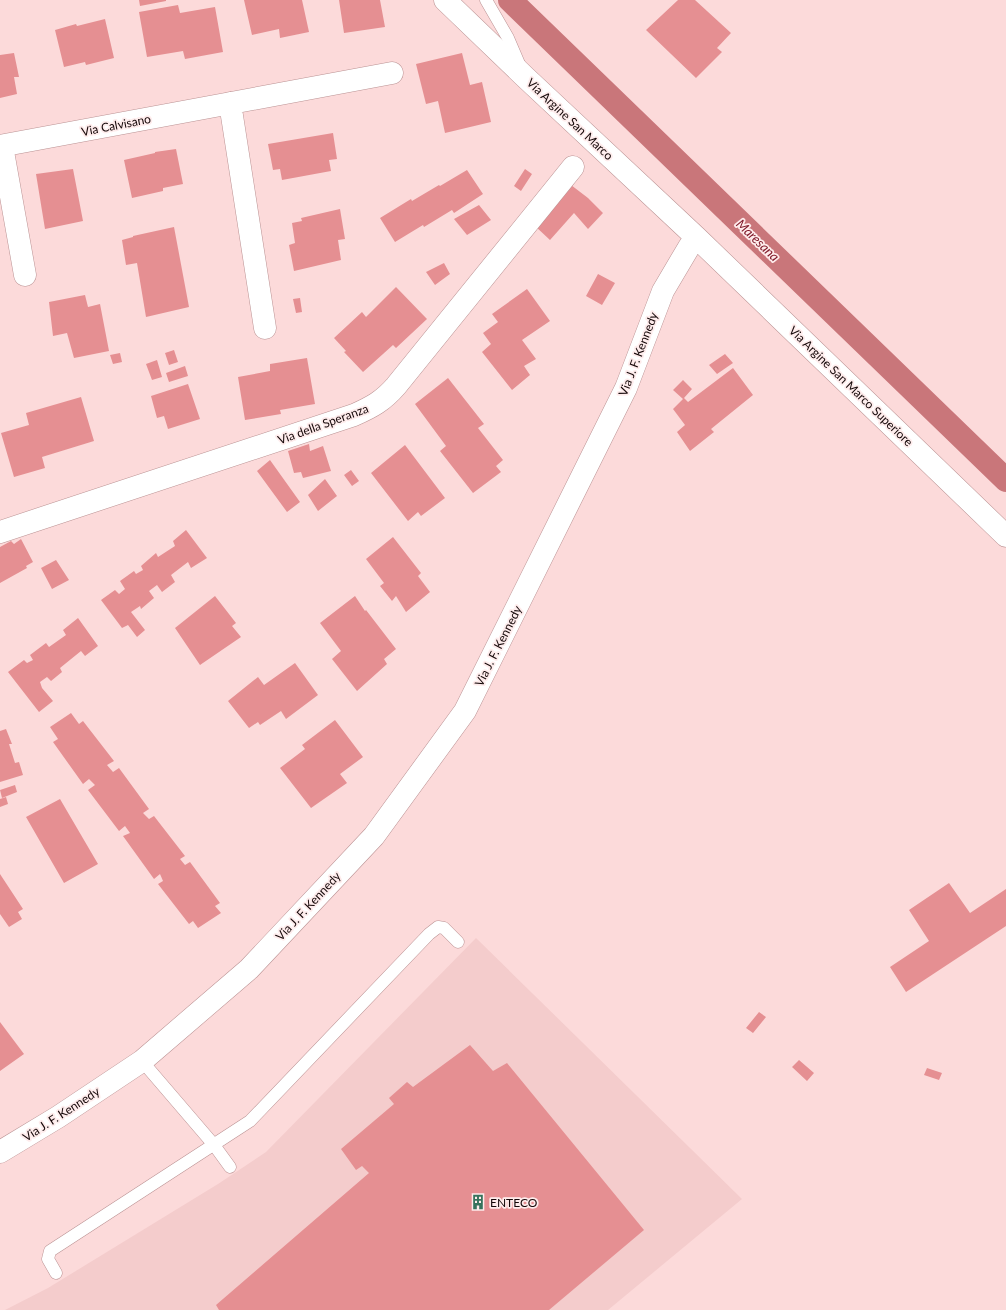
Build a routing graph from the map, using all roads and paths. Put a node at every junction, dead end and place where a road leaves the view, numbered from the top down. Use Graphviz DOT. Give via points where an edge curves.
graph roads {
  1 [pos="445,0"];
  2 [pos="486,0"];
  3 [pos="392,73"];
  4 [pos="524,77"];
  5 [pos="230,103"];
  6 [pos="1,146"];
  7 [pos="573,167"];
  8 [pos="696,237"];
  9 [pos="25,275"];
  10 [pos="265,328"];
  11 [pos="0,532"];
  12 [pos="1006,536"];
  13 [pos="458,942"];
  14 [pos="142,1061"];
  15 [pos="214,1145"];
  16 [pos="0,1152"];
  17 [pos="230,1167"];
  18 [pos="56,1273"];
  1 -- 4 [label="street, Via Argine San Marco"];
  2 -- 4 [label="lane" via="508,38"];
  3 -- 5 [label="street, Via Calvisano"];
  4 -- 8 [label="street, Via Argine San Marco"];
  5 -- 6 [label="street, Via Calvisano"];
  5 -- 10 [label="street"];
  6 -- 9 [label="street, Via Calvisano"];
  7 -- 11 [label="street, Via della Speranza" via="396,386 372,407"];
  8 -- 12 [label="street, Via Argine San Marco Superiore"];
  8 -- 14 [label="street, Via J. F. Kennedy" via="663,291 626,388 465,711 374,836 250,969"];
  13 -- 15 [label="lane" via="444,928 438,927 428,934 250,1121"];
  14 -- 15 [label="lane"];
  14 -- 16 [label="street, Via J. F. Kennedy"];
  15 -- 17 [label="lane"];
  15 -- 18 [label="lane" via="50,1251 48,1259"];
}
